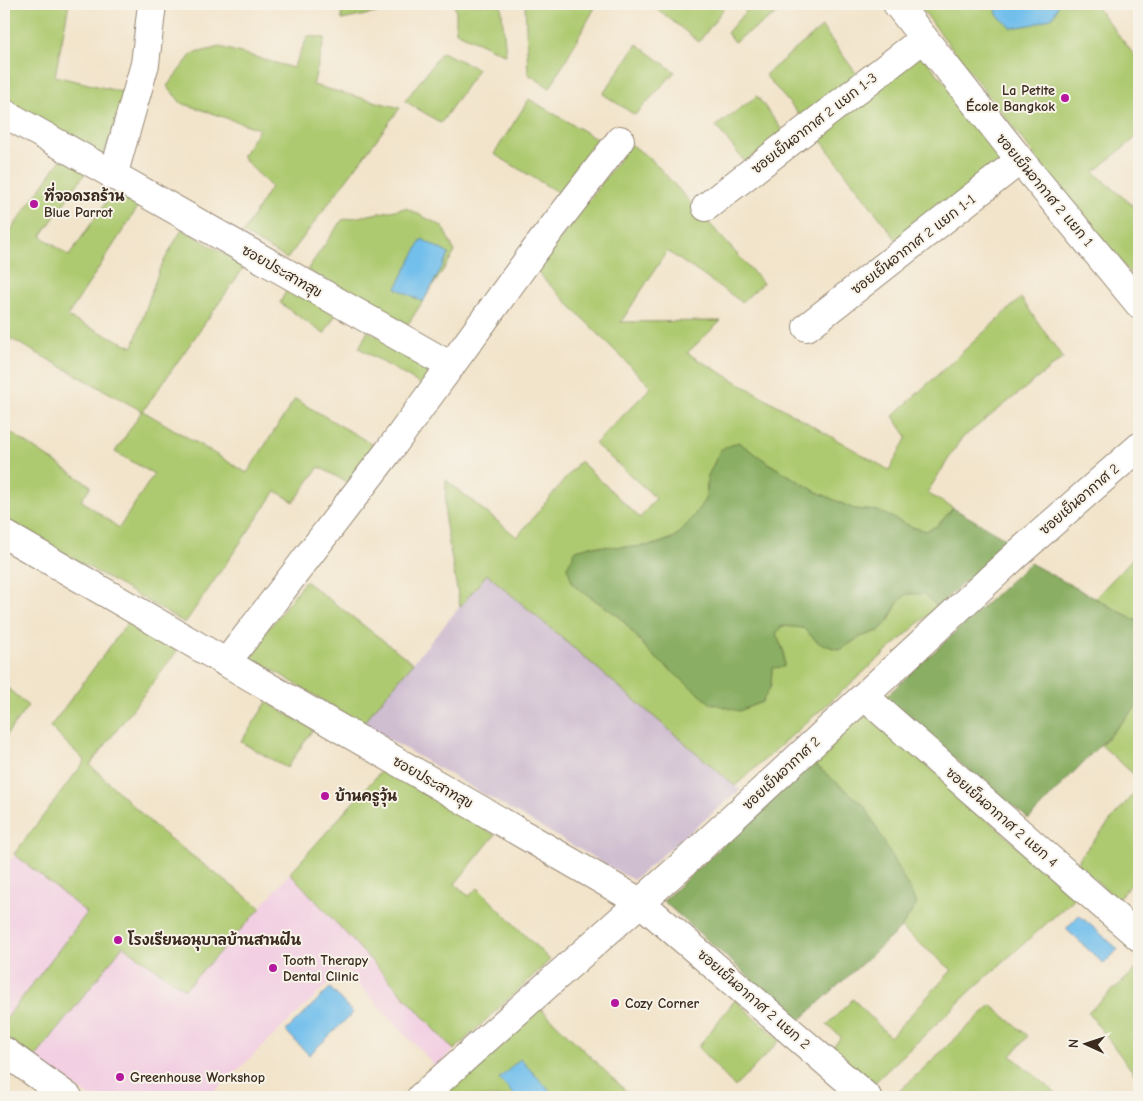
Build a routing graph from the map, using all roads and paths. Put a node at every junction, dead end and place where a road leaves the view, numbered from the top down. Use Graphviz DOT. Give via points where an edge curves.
graph roads {
  1 [pos="152,4"];
  2 [pos="898,4"];
  3 [pos="923,39"];
  4 [pos="4,113"];
  5 [pos="620,140"];
  6 [pos="1020,160"];
  7 [pos="113,176"];
  8 [pos="706,207"];
  9 [pos="1139,304"];
  10 [pos="807,327"];
  11 [pos="451,366"];
  12 [pos="1139,447"];
  13 [pos="4,534"];
  14 [pos="226,663"];
  15 [pos="864,696"];
  16 [pos="640,902"];
  17 [pos="1139,937"];
  18 [pos="4,1051"];
  19 [pos="68,1097"];
  20 [pos="421,1097"];
  21 [pos="867,1097"];
  1 -- 7 [label="street" via="145,64"];
  2 -- 3 [label="street, ซอยเย็นอากาศ 2 แยก 1"];
  3 -- 6 [label="street, ซอยเย็นอากาศ 2 แยก 1"];
  3 -- 8 [label="street, ซอยเย็นอากาศ 2 แยก 1-3"];
  4 -- 7 [label="street, ซอยประสาทสุข"];
  5 -- 11 [label="street"];
  6 -- 9 [label="street, ซอยเย็นอากาศ 2 แยก 1"];
  6 -- 10 [label="street, ซอยเย็นอากาศ 2 แยก 1-1"];
  7 -- 11 [label="street, ซอยประสาทสุข"];
  11 -- 14 [label="street"];
  12 -- 15 [label="street, ซอยเย็นอากาศ 2"];
  13 -- 14 [label="street, ซอยประสาทสุข"];
  14 -- 16 [label="street, ซอยประสาทสุข"];
  15 -- 16 [label="street, ซอยเย็นอากาศ 2"];
  15 -- 17 [label="street, ซอยเย็นอากาศ 2 แยก 4"];
  16 -- 20 [label="street, ซอยเย็นอากาศ 2"];
  16 -- 21 [label="street, ซอยเย็นอากาศ 2 แยก 2"];
  18 -- 19 [label="street"];
}
